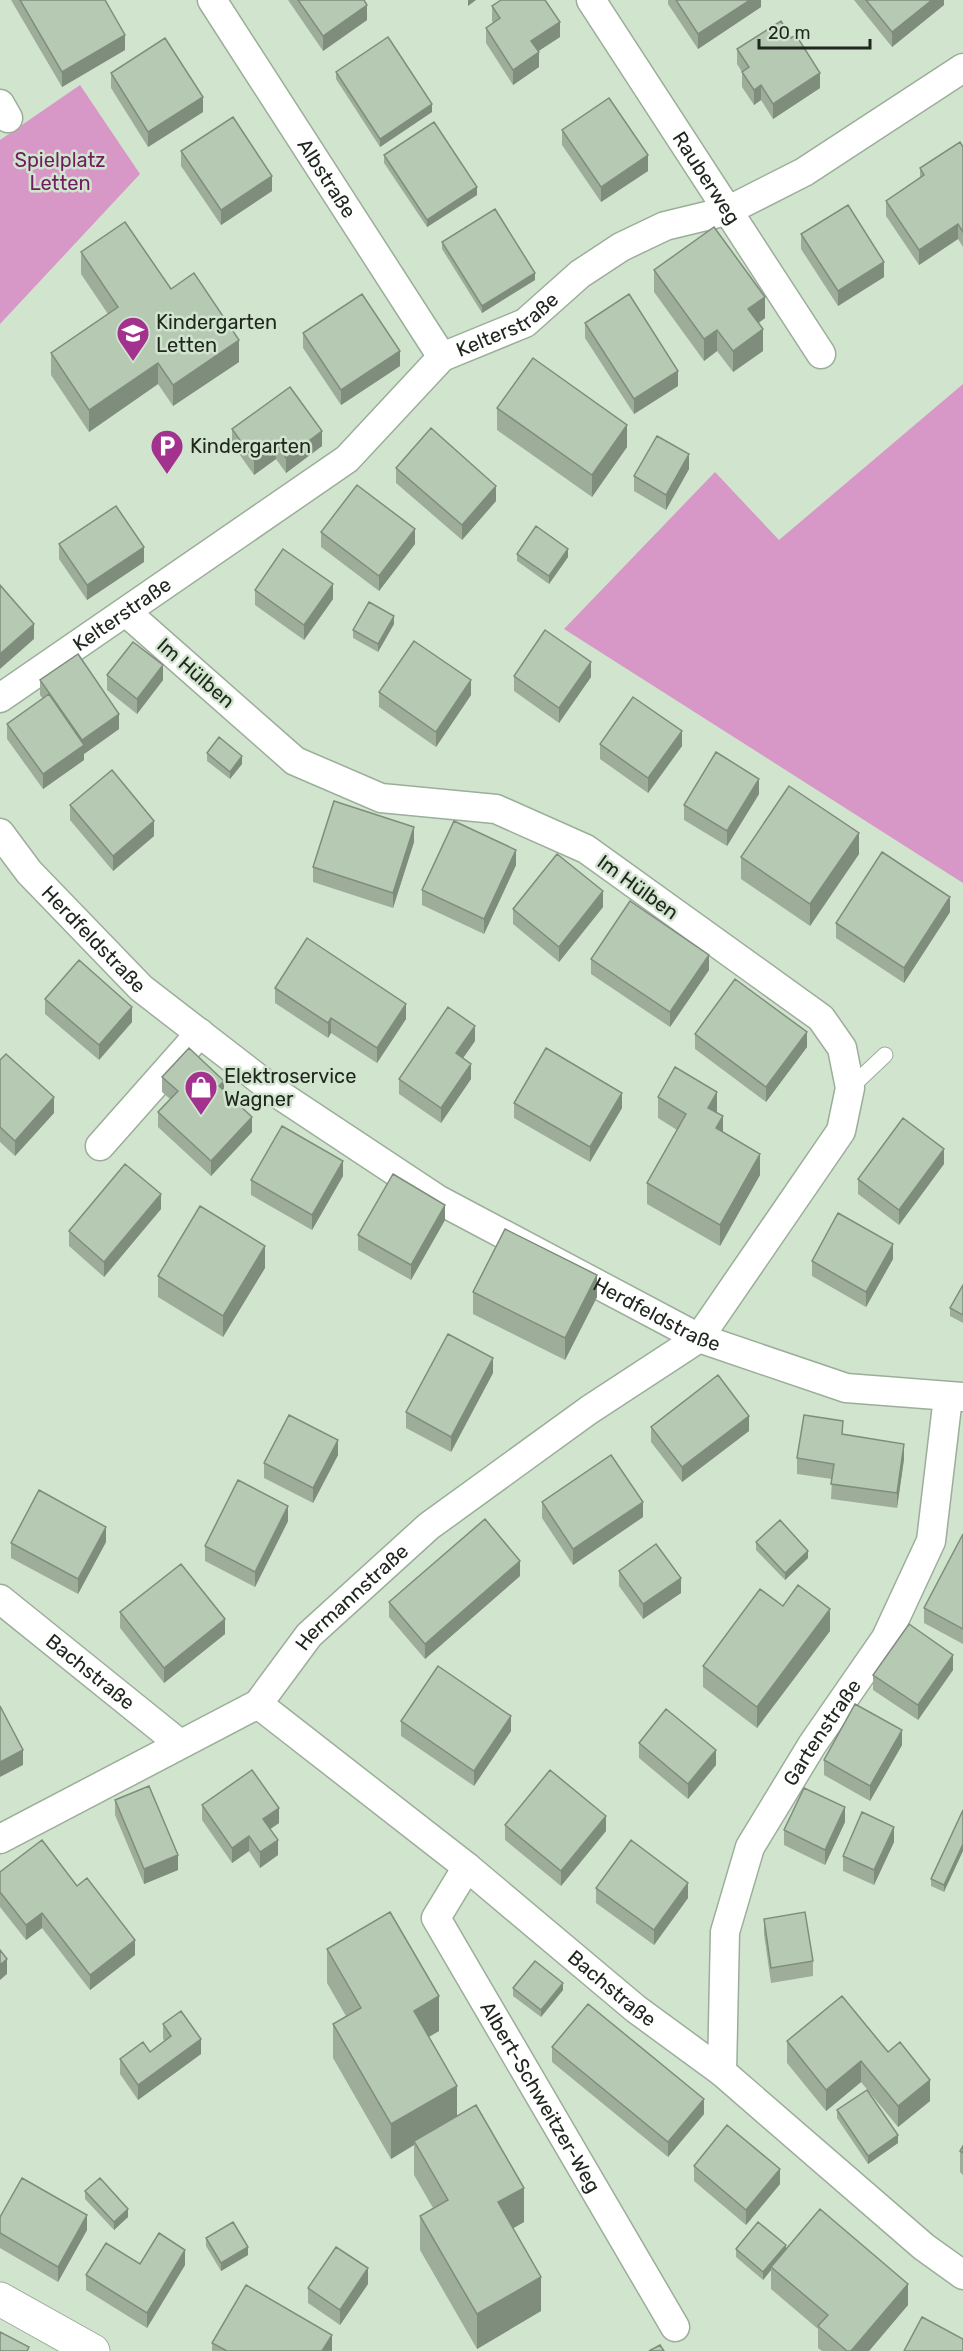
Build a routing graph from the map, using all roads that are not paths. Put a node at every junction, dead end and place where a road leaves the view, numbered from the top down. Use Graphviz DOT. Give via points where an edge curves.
graph roads {
  1 [pos="212,0"];
  2 [pos="591,0"];
  3 [pos="963,68"];
  4 [pos="727,211"];
  5 [pos="821,354"];
  6 [pos="442,357"];
  7 [pos="126,612"];
  8 [pos="0,698"];
  9 [pos="0,833"];
  10 [pos="200,1033"];
  11 [pos="885,1056"];
  12 [pos="850,1088"];
  13 [pos="100,1146"];
  14 [pos="699,1338"];
  15 [pos="955,1397"];
  16 [pos="0,1599"];
  17 [pos="258,1704"];
  18 [pos="180,1744"];
  19 [pos="0,1839"];
  20 [pos="467,1867"];
  21 [pos="722,2072"];
  22 [pos="963,2275"];
  23 [pos="0,2300"];
  24 [pos="675,2327"];
  25 [pos="93,2351"];
  1 -- 6 [label="street, Albstraße"];
  2 -- 4 [label="street, Rauberweg"];
  3 -- 4 [label="street, Kelterstraße" via="804,172"];
  4 -- 5 [label="street, Rauberweg"];
  4 -- 6 [label="street, Kelterstraße" via="665,226 621,247 580,274 525,322"];
  6 -- 7 [label="street, Kelterstraße" via="347,459"];
  7 -- 8 [label="street, Kelterstraße"];
  7 -- 12 [label="street, Im Hülben" via="296,760 381,798 496,809 586,849 821,1018 842,1048"];
  9 -- 10 [label="street, Herdfeldstraße" via="29,872 141,988"];
  10 -- 13 [label="street"];
  10 -- 14 [label="street, Herdfeldstraße" via="277,1093 437,1199"];
  11 -- 12 [label="lane"];
  12 -- 14 [label="street, Im Hülben" via="841,1131"];
  14 -- 15 [label="street, Herdfeldstraße" via="846,1388"];
  14 -- 17 [label="street, Hermannstraße" via="590,1410 429,1526 309,1635"];
  15 -- 21 [label="street, Gartenstraße" via="931,1541 886,1638 812,1746 750,1847 725,1932"];
  16 -- 18 [label="street, Bachstraße"];
  17 -- 18 [label="street, Hermannstraße"];
  17 -- 20 [label="street, Bachstraße"];
  18 -- 19 [label="street, Hermannstraße"];
  20 -- 21 [label="street, Bachstraße" via="636,2009"];
  20 -- 24 [label="street, Albert-Schweitzer-Weg" via="436,1918"];
  21 -- 22 [label="street, Bachstraße" via="924,2247"];
  23 -- 25 [label="street"];
}
